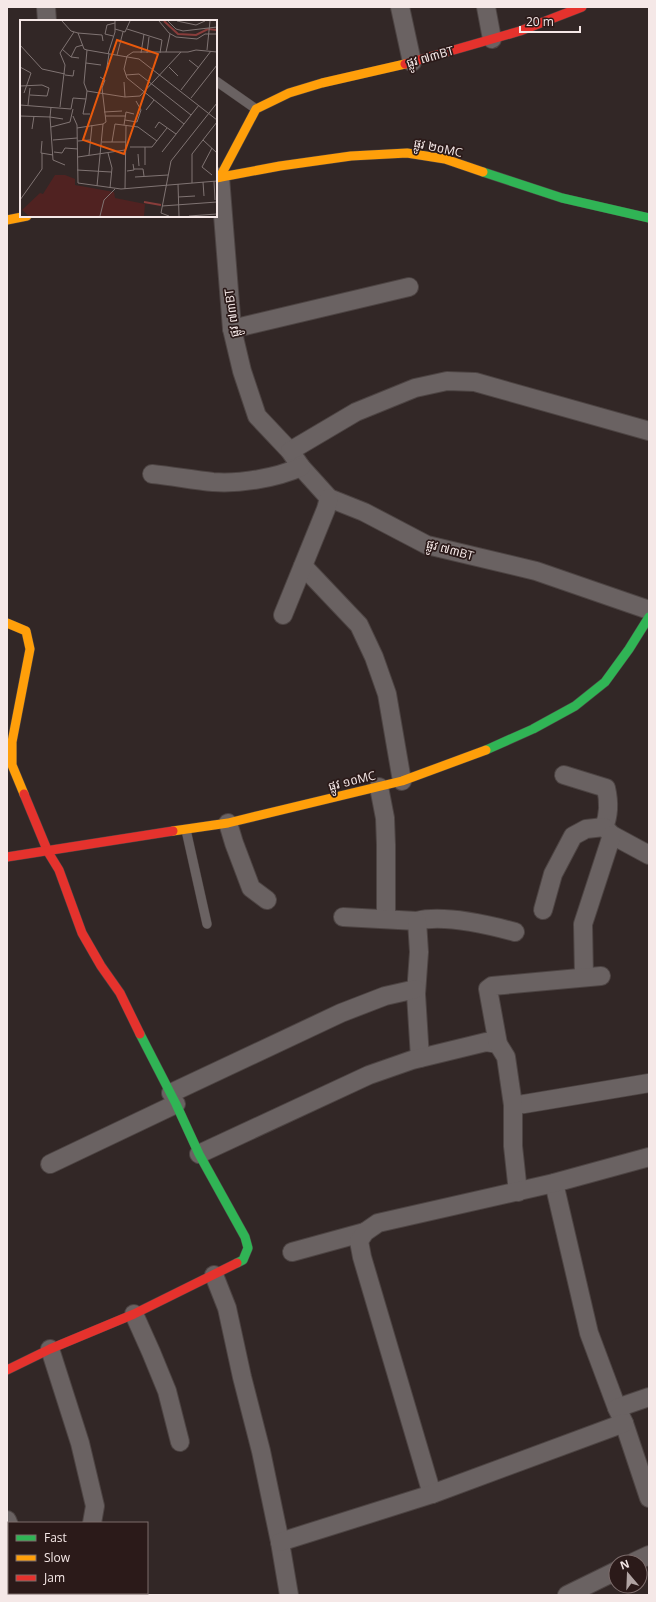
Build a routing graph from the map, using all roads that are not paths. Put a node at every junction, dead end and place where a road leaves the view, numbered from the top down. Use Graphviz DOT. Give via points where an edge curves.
graph roads {
  1 [pos="46,7"];
  2 [pos="400,7"];
  3 [pos="486,7"];
  4 [pos="582,7"];
  5 [pos="47,20"];
  6 [pos="492,39"];
  7 [pos="412,62"];
  8 [pos="217,82"];
  9 [pos="256,108"];
  10 [pos="218,178"];
  11 [pos="22,217"];
  12 [pos="649,218"];
  13 [pos="7,220"];
  14 [pos="409,287"];
  15 [pos="232,329"];
  16 [pos="649,431"];
  17 [pos="290,450"];
  18 [pos="301,467"];
  19 [pos="152,474"];
  20 [pos="329,498"];
  21 [pos="304,566"];
  22 [pos="649,610"];
  23 [pos="283,615"];
  24 [pos="649,617"];
  25 [pos="7,623"];
  26 [pos="564,775"];
  27 [pos="402,781"];
  28 [pos="378,787"];
  29 [pos="228,823"];
  30 [pos="186,830"];
  31 [pos="608,831"];
  32 [pos="48,852"];
  33 [pos="649,855"];
  34 [pos="7,857"];
  35 [pos="267,900"];
  36 [pos="543,910"];
  37 [pos="343,917"];
  38 [pos="386,918"];
  39 [pos="417,920"];
  40 [pos="208,924"];
  41 [pos="516,932"];
  42 [pos="416,989"];
  43 [pos="498,1044"];
  44 [pos="420,1058"];
  45 [pos="649,1083"];
  46 [pos="174,1099"];
  47 [pos="513,1105"];
  48 [pos="199,1154"];
  49 [pos="649,1157"];
  50 [pos="50,1164"];
  51 [pos="554,1183"];
  52 [pos="518,1192"];
  53 [pos="365,1232"];
  54 [pos="292,1252"];
  55 [pos="214,1275"];
  56 [pos="134,1314"];
  57 [pos="50,1349"];
  58 [pos="7,1370"];
  59 [pos="649,1397"];
  60 [pos="620,1415"];
  61 [pos="180,1442"];
  62 [pos="432,1494"];
  63 [pos="649,1498"];
  64 [pos="92,1522"];
  65 [pos="280,1542"];
  66 [pos="608,1575"];
  67 [pos="289,1595"];
  68 [pos="567,1595"];
  1 -- 5 [label="street"];
  2 -- 7 [label="street"];
  3 -- 6 [label="street"];
  4 -- 6 [label="street, ផ្លូវ ៧៣BT"];
  6 -- 7 [label="street, ផ្លូវ ៧៣BT"];
  7 -- 9 [label="street, ផ្លូវ ៧៣BT" via="322,83 289,93"];
  8 -- 9 [label="lane"];
  9 -- 10 [label="street"];
  10 -- 12 [label="street, ផ្លូវ ២០MC" via="351,156 406,153 445,159 562,198"];
  10 -- 15 [label="street, ផ្លូវ ៧៣BT"];
  11 -- 13 [label="street"];
  14 -- 15 [label="street"];
  15 -- 17 [label="street, ផ្លូវ ៧៣BT" via="257,416"];
  16 -- 17 [label="street" via="475,382 447,381 415,388 356,412"];
  17 -- 18 [label="street, ផ្លូវ ៧៣BT"];
  18 -- 19 [label="street" via="290,472 241,482 213,482"];
  18 -- 20 [label="street, ផ្លូវ ៧៣BT"];
  20 -- 21 [label="street"];
  20 -- 22 [label="street, ផ្លូវ ៧៣BT" via="364,512 427,545 536,571"];
  21 -- 23 [label="street"];
  21 -- 27 [label="street" via="358,625 374,657 387,694"];
  24 -- 27 [label="street, ផ្លូវ ១០MC" via="605,682 575,706 533,729 470,757"];
  25 -- 32 [label="street" via="26,631 30,649 12,742 12,765"];
  26 -- 31 [label="street" via="606,788"];
  27 -- 28 [label="street, ផ្លូវ ១០MC"];
  28 -- 29 [label="street, ផ្លូវ ១០MC"];
  28 -- 38 [label="street" via="385,825"];
  29 -- 30 [label="street, ផ្លូវ ១០MC"];
  29 -- 35 [label="street" via="251,888"];
  30 -- 32 [label="street, ផ្លូវ ១០MC"];
  30 -- 40 [label="lane"];
  31 -- 33 [label="street"];
  31 -- 36 [label="street" via="586,829 573,836 553,874"];
  31 -- 43 [label="street" via="583,924 593,977 492,986 488,989"];
  32 -- 34 [label="street, ផ្លូវ ១០MC"];
  32 -- 46 [label="street" via="59,870 82,933 120,993"];
  37 -- 38 [label="street"];
  38 -- 39 [label="street"];
  39 -- 41 [label="street" via="429,918 487,924"];
  39 -- 42 [label="street" via="419,952"];
  42 -- 44 [label="street"];
  42 -- 46 [label="street" via="385,996 341,1013"];
  43 -- 44 [label="street" via="486,1042"];
  43 -- 47 [label="street" via="506,1057"];
  44 -- 48 [label="street" via="369,1075"];
  45 -- 47 [label="street"];
  46 -- 48 [label="street"];
  46 -- 50 [label="street"];
  47 -- 52 [label="street" via="513,1146"];
  48 -- 55 [label="street" via="245,1237 248,1248 243,1260"];
  49 -- 51 [label="street"];
  51 -- 52 [label="street"];
  51 -- 60 [label="street" via="589,1333"];
  52 -- 53 [label="street" via="378,1223"];
  53 -- 54 [label="street"];
  53 -- 62 [label="street" via="359,1241 362,1257"];
  55 -- 56 [label="street"];
  55 -- 65 [label="street" via="227,1308"];
  56 -- 57 [label="street"];
  56 -- 61 [label="street" via="166,1391"];
  57 -- 58 [label="street"];
  57 -- 64 [label="street" via="80,1442 95,1506"];
  59 -- 60 [label="street"];
  60 -- 62 [label="street"];
  60 -- 63 [label="street"];
  62 -- 65 [label="street"];
  65 -- 67 [label="street"];
  66 -- 68 [label="street"];
}
